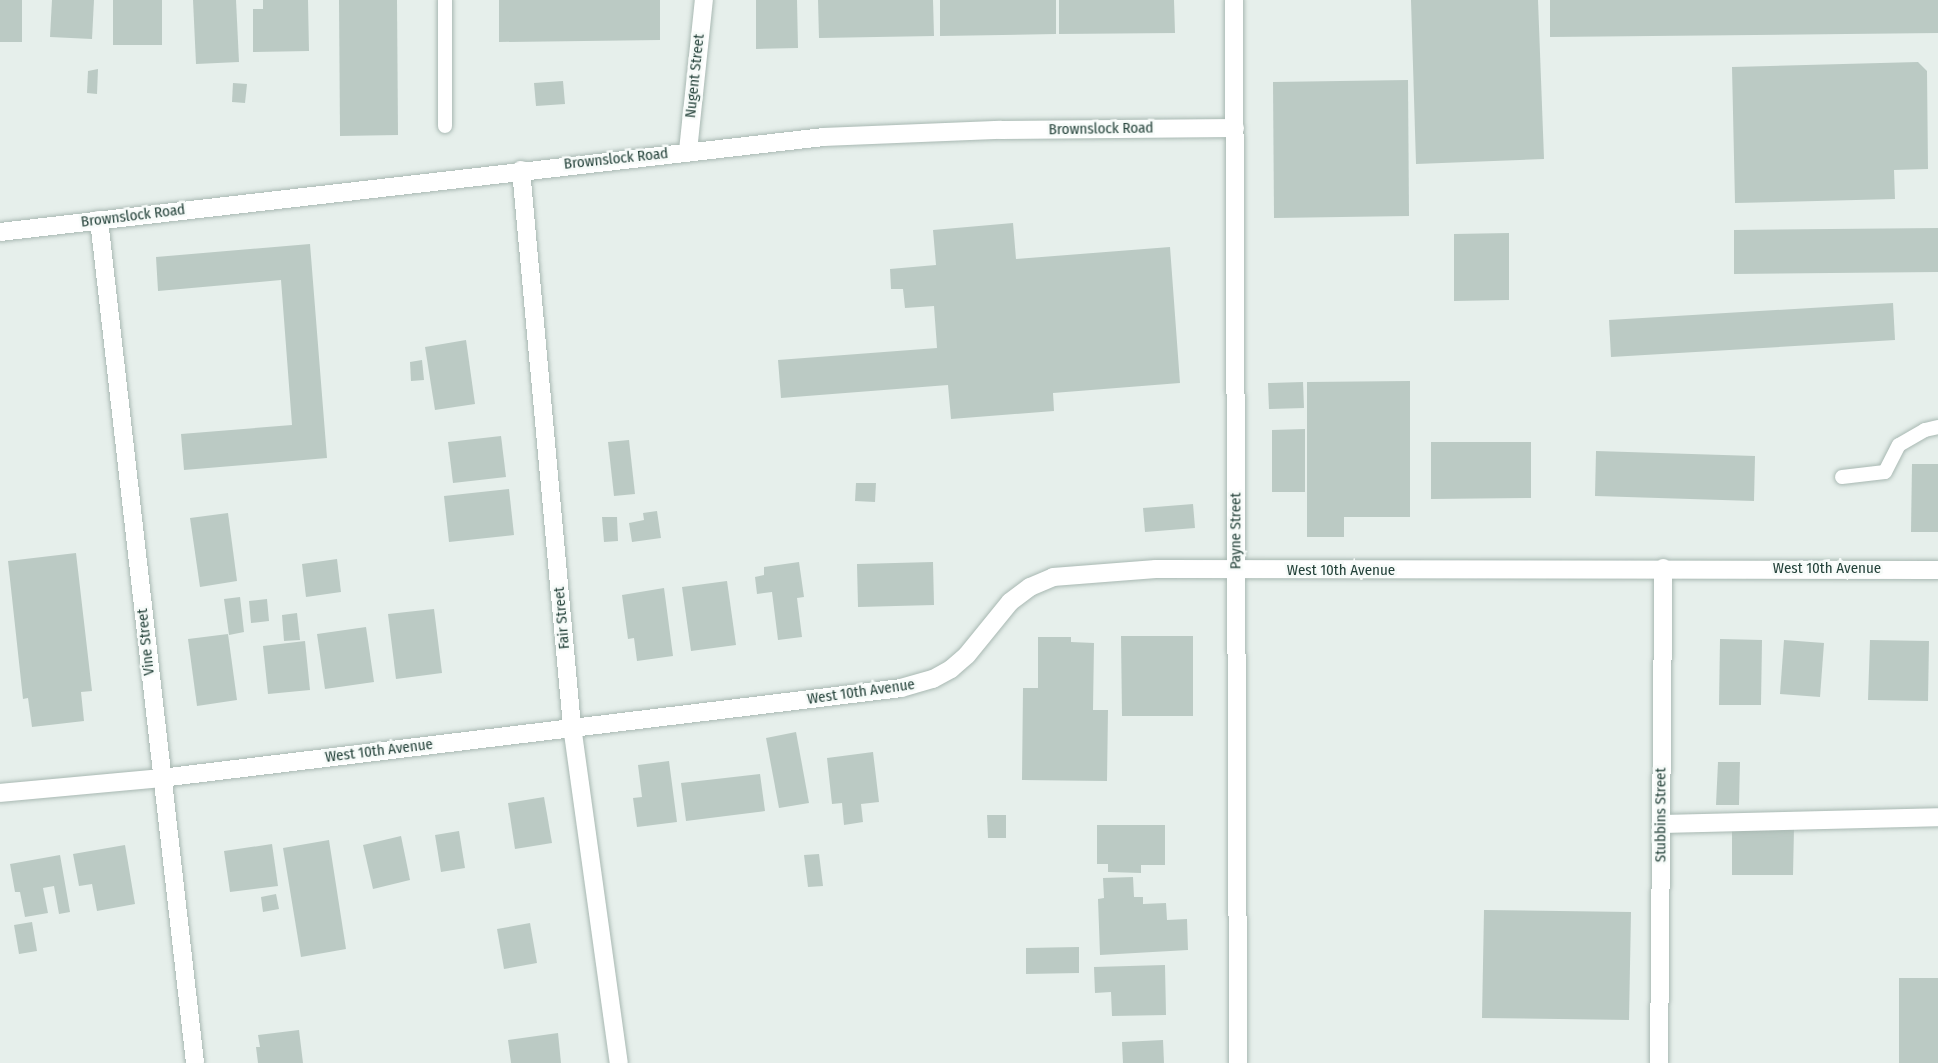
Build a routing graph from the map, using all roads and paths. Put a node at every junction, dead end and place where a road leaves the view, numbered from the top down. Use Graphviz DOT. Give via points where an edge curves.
graph roads {
  1 [pos="445,0"];
  2 [pos="704,0"];
  3 [pos="1234,0"];
  4 [pos="445,126"];
  5 [pos="1235,128"];
  6 [pos="688,151"];
  7 [pos="520,170"];
  8 [pos="99,220"];
  9 [pos="0,232"];
  10 [pos="1938,427"];
  11 [pos="1842,477"];
  12 [pos="1663,568"];
  13 [pos="1938,570"];
  14 [pos="1236,571"];
  15 [pos="572,726"];
  16 [pos="161,778"];
  17 [pos="0,793"];
  18 [pos="1938,817"];
  19 [pos="1661,824"];
  20 [pos="195,1063"];
  21 [pos="619,1063"];
  22 [pos="1238,1063"];
  23 [pos="1659,1063"];
  1 -- 4 [label="lane"];
  2 -- 6 [label="street, Nugent Street"];
  3 -- 5 [label="street, Payne Street"];
  5 -- 6 [label="street, Brownslock Road" via="823,136"];
  5 -- 14 [label="street, Payne Street"];
  6 -- 7 [label="street, Brownslock Road"];
  7 -- 8 [label="street, Brownslock Road"];
  7 -- 15 [label="street, Fair Street"];
  8 -- 9 [label="street, Brownslock Road"];
  8 -- 16 [label="street, Vine Street"];
  10 -- 11 [label="lane" via="1899,445 1885,472"];
  12 -- 13 [label="street, West 10th Avenue"];
  12 -- 14 [label="street, West 10th Avenue"];
  12 -- 19 [label="street, Stubbins Street"];
  14 -- 15 [label="street, West 10th Avenue" via="1156,569 1040,581 1010,602 951,669 901,688"];
  14 -- 22 [label="street, Payne Street"];
  15 -- 16 [label="street, West 10th Avenue"];
  15 -- 21 [label="street, Fair Street"];
  16 -- 17 [label="street, West 10th Avenue"];
  16 -- 20 [label="street, Vine Street"];
  18 -- 19 [label="street"];
  19 -- 23 [label="street, Stubbins Street"];
}
